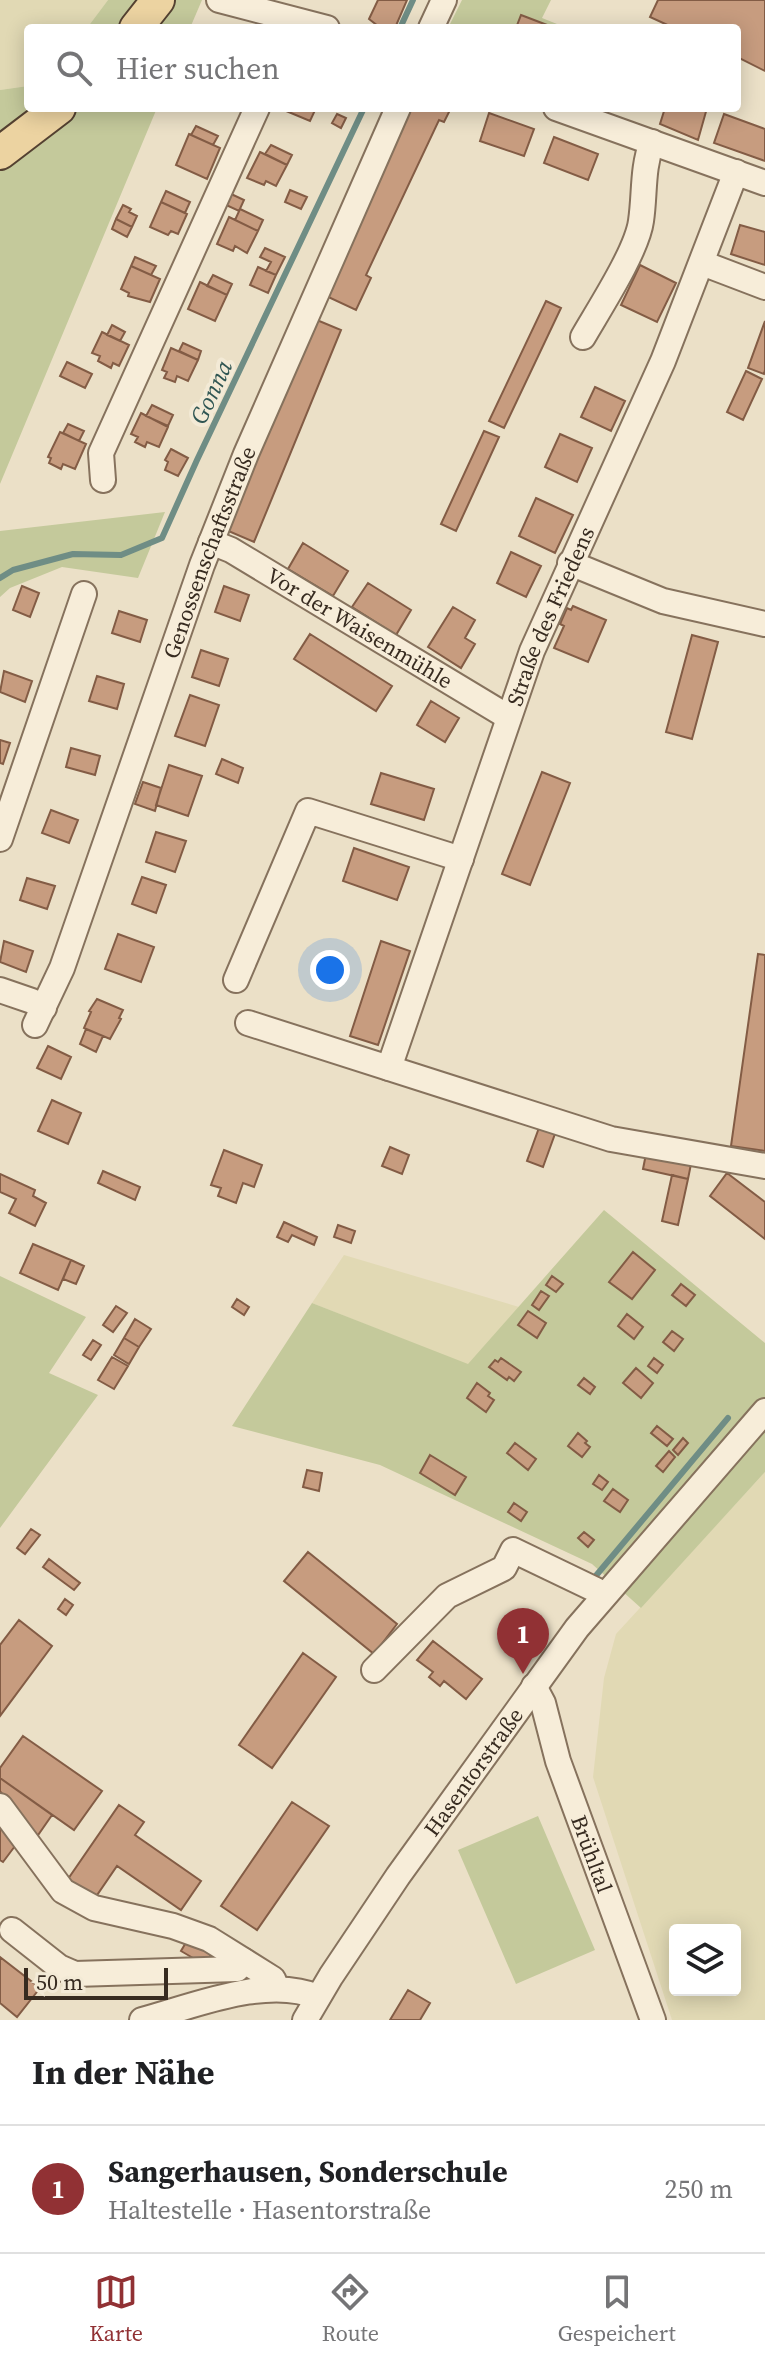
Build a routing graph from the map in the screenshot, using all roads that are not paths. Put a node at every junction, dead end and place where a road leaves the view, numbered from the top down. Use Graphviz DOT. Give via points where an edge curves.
graph roads {
  1 [pos="158,0"];
  2 [pos="219,0"];
  3 [pos="444,0"];
  4 [pos="293,23"];
  5 [pos="139,24"];
  6 [pos="433,24"];
  7 [pos="54,112"];
  8 [pos="255,112"];
  9 [pos="396,112"];
  10 [pos="567,112"];
  11 [pos="652,142"];
  12 [pos="0,153"];
  13 [pos="736,172"];
  14 [pos="765,183"];
  15 [pos="702,263"];
  16 [pos="765,287"];
  17 [pos="583,337"];
  18 [pos="103,480"];
  19 [pos="211,542"];
  20 [pos="570,563"];
  21 [pos="84,594"];
  22 [pos="765,624"];
  23 [pos="508,717"];
  24 [pos="0,839"];
  25 [pos="461,859"];
  26 [pos="236,980"];
  27 [pos="0,990"];
  28 [pos="248,1023"];
  29 [pos="389,1068"];
  30 [pos="765,1166"];
  31 [pos="765,1411"];
  32 [pos="603,1597"];
  33 [pos="374,1670"];
  34 [pos="534,1686"];
  35 [pos="0,1806"];
  36 [pos="12,1930"];
  37 [pos="244,1961"];
  38 [pos="277,1989"];
  39 [pos="318,1997"];
  40 [pos="142,2020"];
  41 [pos="305,2020"];
  42 [pos="653,2020"];
  1 -- 5 [label="main road"];
  2 -- 4 [label="street"];
  3 -- 6 [label="street"];
  7 -- 12 [label="main road"];
  8 -- 18 [label="street" via="101,453"];
  9 -- 19 [label="street, Genossenschaftsstraße"];
  10 -- 11 [label="street"];
  11 -- 13 [label="street"];
  11 -- 17 [label="street" via="642,180 641,224 623,268"];
  13 -- 14 [label="street"];
  13 -- 15 [label="street, Straße des Friedens"];
  15 -- 16 [label="street"];
  15 -- 20 [label="street, Straße des Friedens"];
  19 -- 23 [label="street, Vor der Waisenmühle"];
  19 -- 27 [label="street, Genossenschaftsstraße" via="67,953 39,1016 32,1001"];
  20 -- 22 [label="street" via="663,601"];
  20 -- 23 [label="street, Straße des Friedens"];
  21 -- 24 [label="street"];
  23 -- 25 [label="street, Straße des Friedens"];
  25 -- 26 [label="street" via="308,811"];
  25 -- 29 [label="street, Straße des Friedens"];
  28 -- 29 [label="street"];
  29 -- 30 [label="street" via="611,1139"];
  31 -- 32 [label="street, Hasentorstraße"];
  32 -- 33 [label="street" via="513,1550 504,1568 447,1596"];
  32 -- 34 [label="street, Hasentorstraße"];
  34 -- 39 [label="street, Hasentorstraße"];
  34 -- 42 [label="street, Brühltal"];
  35 -- 37 [label="street" via="63,1891 94,1908 209,1939"];
  36 -- 37 [label="street" via="75,1974 237,1969"];
  37 -- 38 [label="street" via="274,1980"];
  38 -- 39 [label="street"];
  38 -- 40 [label="street"];
  39 -- 41 [label="street, Hasentorstraße"];
}
